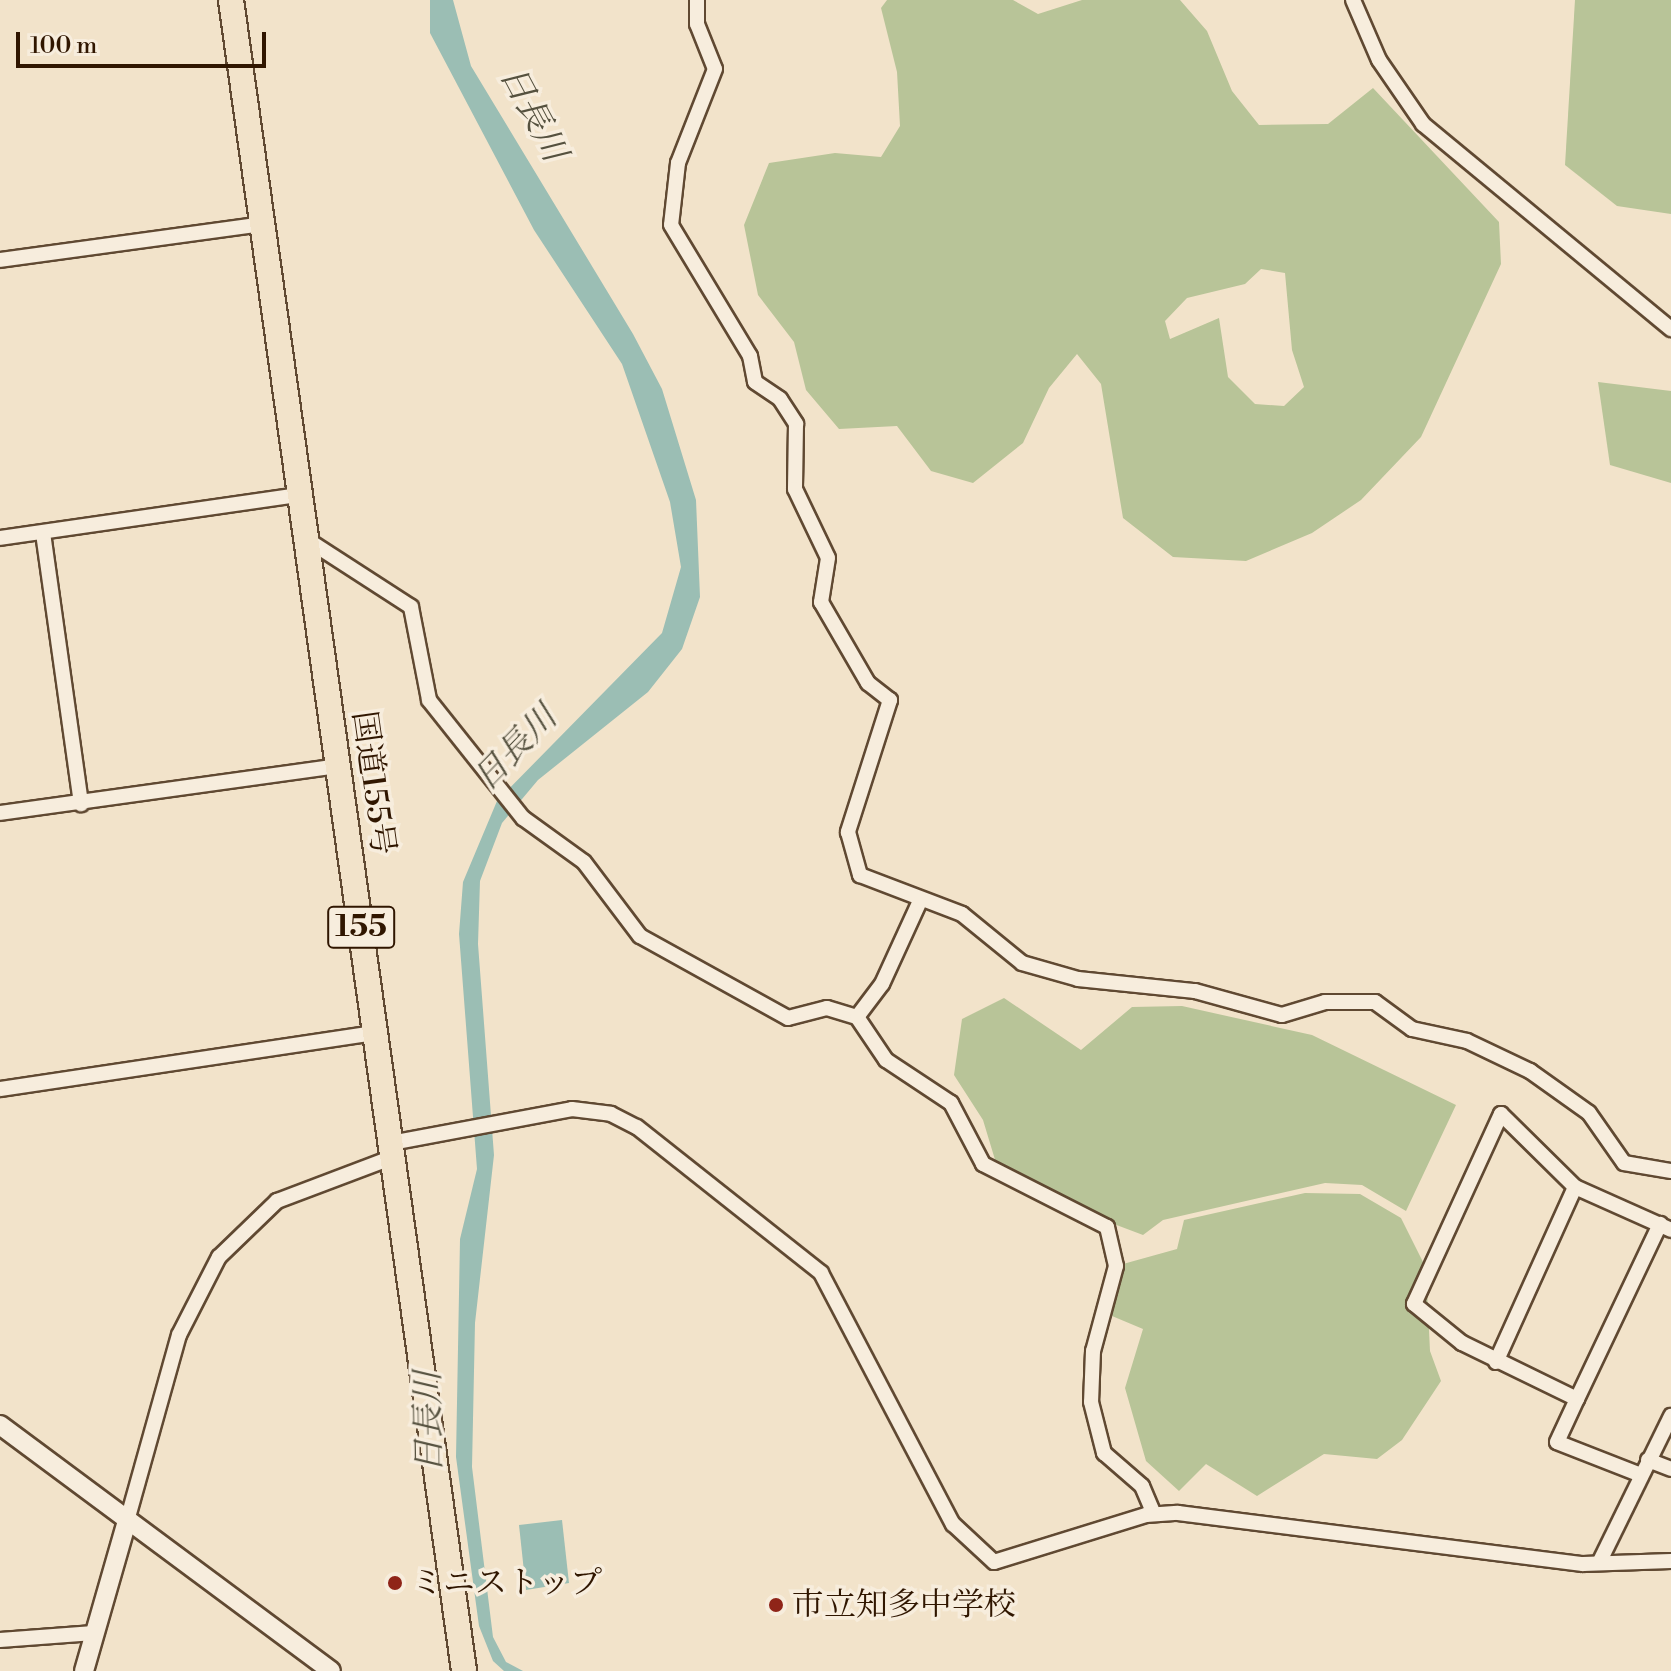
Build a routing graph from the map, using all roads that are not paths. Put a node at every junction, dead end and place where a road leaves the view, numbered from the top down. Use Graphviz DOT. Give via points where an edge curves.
graph roads {
  1 [pos="231,0"];
  2 [pos="697,0"];
  3 [pos="1353,0"];
  4 [pos="263,224"];
  5 [pos="0,260"];
  6 [pos="1671,329"];
  7 [pos="299,495"];
  8 [pos="43,533"];
  9 [pos="0,538"];
  10 [pos="306,539"];
  11 [pos="338,766"];
  12 [pos="81,804"];
  13 [pos="0,813"];
  14 [pos="920,901"];
  15 [pos="857,1017"];
  16 [pos="376,1033"];
  17 [pos="0,1089"];
  18 [pos="391,1150"];
  19 [pos="1671,1171"];
  20 [pos="1575,1187"];
  21 [pos="1665,1227"];
  22 [pos="1496,1362"];
  23 [pos="1577,1399"];
  24 [pos="1671,1416"];
  25 [pos="0,1425"];
  26 [pos="1648,1460"];
  27 [pos="1671,1469"];
  28 [pos="1641,1475"];
  29 [pos="1154,1514"];
  30 [pos="127,1521"];
  31 [pos="1671,1561"];
  32 [pos="1599,1563"];
  33 [pos="94,1633"];
  34 [pos="0,1640"];
  35 [pos="84,1671"];
  36 [pos="331,1671"];
  37 [pos="464,1671"];
  1 -- 4 [label="highway, 国道155号 / 155"];
  2 -- 14 [label="street" via="697,24 715,69 678,163 671,225 750,356 755,382 780,399 801,435 795,489 828,558 821,602 868,683 890,700 855,802 850,848 860,875"];
  3 -- 6 [label="street" via="1379,60 1423,124"];
  4 -- 5 [label="street"];
  4 -- 7 [label="highway, 国道155号 / 155"];
  7 -- 8 [label="street"];
  7 -- 10 [label="highway, 国道155号 / 155"];
  8 -- 9 [label="street"];
  8 -- 12 [label="street"];
  10 -- 11 [label="highway, 国道155号 / 155"];
  10 -- 15 [label="street" via="411,607 429,700 523,818 584,862 640,936 671,958 788,1018 827,1008"];
  11 -- 12 [label="street"];
  11 -- 16 [label="highway, 国道155号 / 155"];
  12 -- 13 [label="street"];
  14 -- 15 [label="street" via="882,984"];
  14 -- 19 [label="street" via="962,914 1022,963 1078,979 1195,991 1282,1015 1325,1002 1375,1002 1412,1029 1467,1041 1530,1071 1589,1113 1624,1163"];
  15 -- 29 [label="street" via="886,1060 951,1103 983,1164 1107,1227 1116,1266 1093,1351 1091,1402 1104,1453 1142,1486"];
  16 -- 17 [label="street"];
  16 -- 18 [label="highway, 国道155号 / 155"];
  18 -- 29 [label="street" via="464,1129 572,1109 611,1114 799,1251 837,1297 953,1524 982,1558 1006,1562"];
  18 -- 30 [label="street" via="277,1201 219,1257 179,1335"];
  18 -- 37 [label="highway, 国道155号 / 155"];
  20 -- 21 [label="street"];
  20 -- 22 [label="street"];
  20 -- 22 [label="street" via="1501,1114 1414,1304"];
  21 -- 23 [label="street"];
  22 -- 23 [label="street"];
  23 -- 28 [label="street" via="1557,1442"];
  24 -- 26 [label="street"];
  25 -- 30 [label="street"];
  26 -- 27 [label="street"];
  26 -- 28 [label="street"];
  28 -- 32 [label="street"];
  29 -- 32 [label="street"];
  30 -- 33 [label="street"];
  30 -- 36 [label="street"];
  31 -- 32 [label="street"];
  33 -- 34 [label="street"];
  33 -- 35 [label="street"];
}
